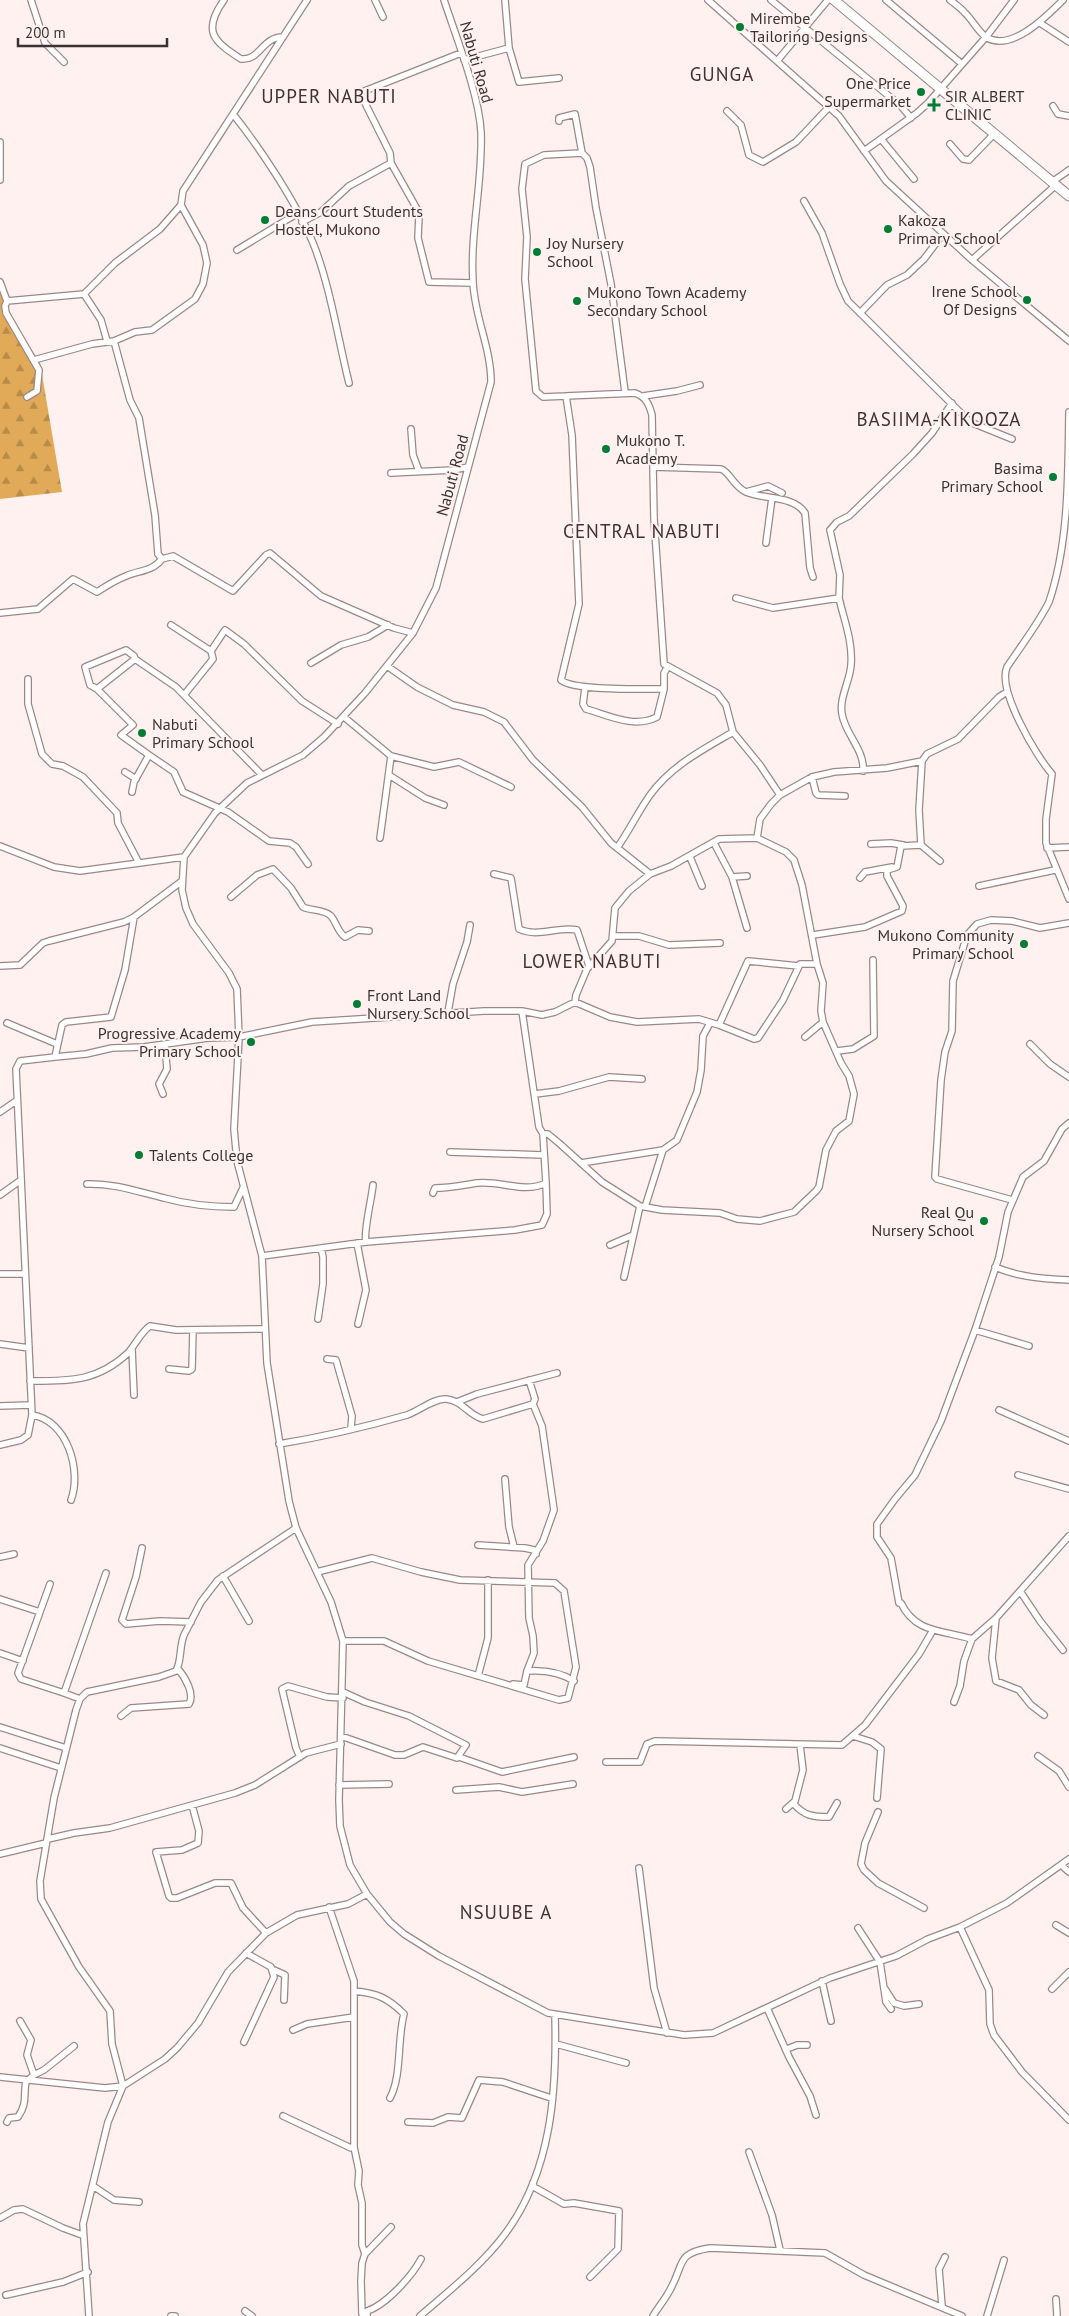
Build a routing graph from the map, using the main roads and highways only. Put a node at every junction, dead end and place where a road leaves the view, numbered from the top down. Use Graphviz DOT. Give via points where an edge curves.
graph roads {
  1 [pos="834,0"];
  2 [pos="1069,196"];
  1 -- 2 [label="highway"];
}
